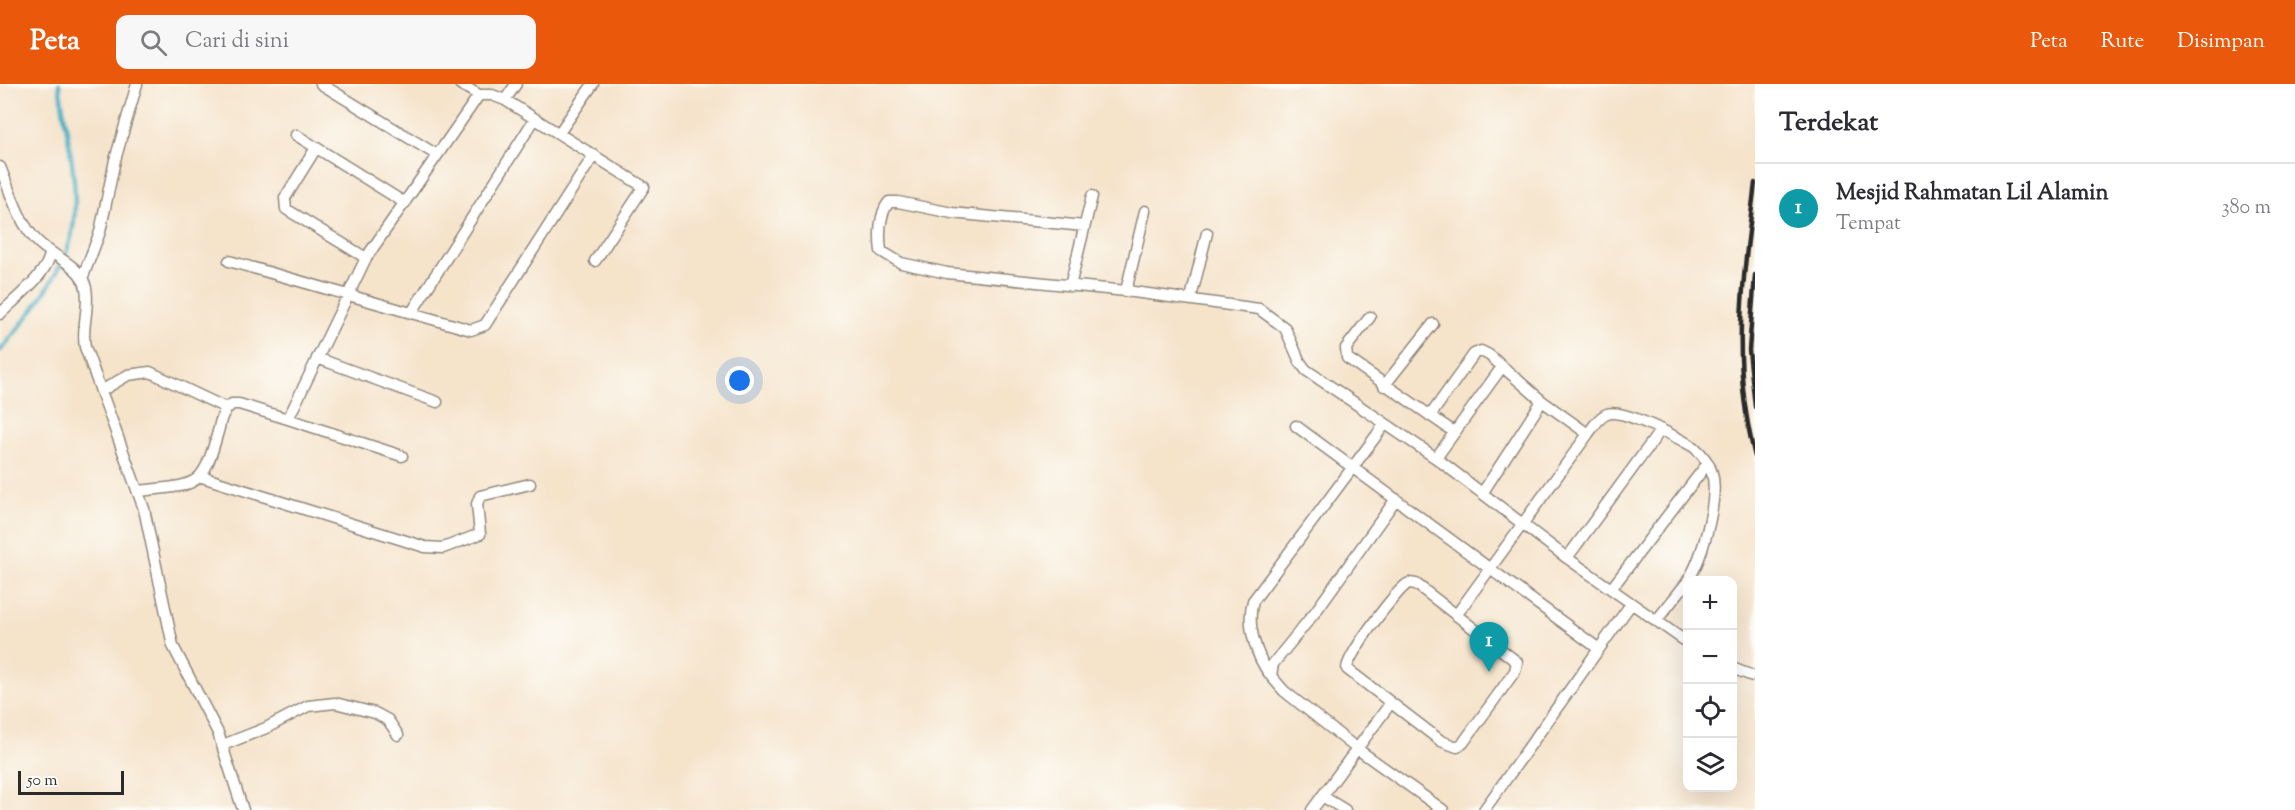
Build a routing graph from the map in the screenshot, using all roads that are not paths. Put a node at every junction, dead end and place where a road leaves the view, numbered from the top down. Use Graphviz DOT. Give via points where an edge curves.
graph roads {
  1 [pos="137,84"];
  2 [pos="321,84"];
  3 [pos="460,84"];
  4 [pos="593,84"];
  5 [pos="513,85"];
  6 [pos="479,95"];
  7 [pos="505,100"];
  8 [pos="534,120"];
  9 [pos="559,134"];
  10 [pos="296,135"];
  11 [pos="316,148"];
  12 [pos="437,155"];
  13 [pos="594,155"];
  14 [pos="0,167"];
  15 [pos="1092,196"];
  16 [pos="405,203"];
  17 [pos="1145,211"];
  18 [pos="1084,226"];
  19 [pos="1207,233"];
  20 [pos="51,252"];
  21 [pos="366,258"];
  22 [pos="229,261"];
  23 [pos="595,261"];
  24 [pos="79,274"];
  25 [pos="1070,286"];
  26 [pos="1126,291"];
  27 [pos="347,293"];
  28 [pos="1191,298"];
  29 [pos="412,312"];
  30 [pos="0,314"];
  31 [pos="1370,317"];
  32 [pos="1432,324"];
  33 [pos="317,358"];
  34 [pos="1503,367"];
  35 [pos="1384,386"];
  36 [pos="103,390"];
  37 [pos="1542,401"];
  38 [pos="437,402"];
  39 [pos="226,408"];
  40 [pos="1430,416"];
  41 [pos="288,419"];
  42 [pos="1385,424"];
  43 [pos="1296,426"];
  44 [pos="1660,431"];
  45 [pos="1454,432"];
  46 [pos="1588,434"];
  47 [pos="402,456"];
  48 [pos="1436,458"];
  49 [pos="1708,463"];
  50 [pos="1352,468"];
  51 [pos="202,477"];
  52 [pos="530,484"];
  53 [pos="139,491"];
  54 [pos="1483,492"];
  55 [pos="1396,499"];
  56 [pos="1524,522"];
  57 [pos="1567,558"];
  58 [pos="1491,571"];
  59 [pos="1691,576"];
  60 [pos="1683,587"];
  61 [pos="1611,589"];
  62 [pos="1631,604"];
  63 [pos="1457,614"];
  64 [pos="1656,621"];
  65 [pos="1683,640"];
  66 [pos="1599,650"];
  67 [pos="1737,670"];
  68 [pos="1271,676"];
  69 [pos="1755,677"];
  70 [pos="1390,704"];
  71 [pos="398,735"];
  72 [pos="223,745"];
  73 [pos="1356,747"];
  74 [pos="1322,796"];
  75 [pos="243,810"];
  76 [pos="1312,810"];
  77 [pos="1345,810"];
  78 [pos="1443,810"];
  79 [pos="1484,810"];
  1 -- 24 [label="street" via="100,232"];
  2 -- 12 [label="street"];
  3 -- 6 [label="street"];
  4 -- 9 [label="street"];
  5 -- 7 [label="street"];
  6 -- 7 [label="street"];
  6 -- 12 [label="street"];
  7 -- 8 [label="street"];
  8 -- 9 [label="street"];
  8 -- 29 [label="street"];
  9 -- 13 [label="street"];
  10 -- 11 [label="street"];
  11 -- 16 [label="street"];
  11 -- 21 [label="street" via="285,198 286,209"];
  12 -- 16 [label="street"];
  13 -- 23 [label="street" via="644,190"];
  13 -- 29 [label="street" via="485,325 471,330"];
  14 -- 20 [label="street" via="27,228"];
  15 -- 18 [label="street"];
  16 -- 21 [label="street"];
  17 -- 26 [label="street"];
  18 -- 25 [label="street"];
  18 -- 25 [label="street" via="952,213 898,202 889,202 883,209 881,251 901,263 947,273"];
  19 -- 28 [label="street"];
  20 -- 24 [label="street"];
  20 -- 30 [label="street" via="43,270"];
  21 -- 27 [label="street"];
  22 -- 27 [label="street"];
  24 -- 36 [label="street" via="86,297 85,347"];
  25 -- 26 [label="street"];
  26 -- 28 [label="street"];
  27 -- 29 [label="street"];
  27 -- 33 [label="street"];
  28 -- 42 [label="street" via="1246,305 1270,315 1285,328 1306,370"];
  31 -- 35 [label="street" via="1344,352"];
  32 -- 35 [label="street"];
  33 -- 38 [label="street"];
  33 -- 41 [label="street"];
  34 -- 37 [label="street"];
  34 -- 40 [label="street" via="1478,351"];
  34 -- 45 [label="street"];
  35 -- 40 [label="street"];
  36 -- 39 [label="street" via="128,375 150,372"];
  36 -- 53 [label="street"];
  37 -- 46 [label="street"];
  37 -- 54 [label="street"];
  39 -- 41 [label="street" via="240,404"];
  39 -- 51 [label="street"];
  40 -- 45 [label="street"];
  41 -- 47 [label="street"];
  42 -- 48 [label="street"];
  42 -- 50 [label="street"];
  43 -- 50 [label="street"];
  44 -- 46 [label="street" via="1628,416 1611,413 1600,418"];
  44 -- 49 [label="street" via="1694,447"];
  44 -- 57 [label="street"];
  45 -- 48 [label="street"];
  46 -- 56 [label="street"];
  48 -- 54 [label="street"];
  49 -- 59 [label="street" via="1714,480 1707,532 1701,557"];
  49 -- 61 [label="street"];
  50 -- 55 [label="street"];
  50 -- 68 [label="street" via="1253,601 1252,631"];
  51 -- 52 [label="street" via="434,548 480,534 480,496"];
  51 -- 53 [label="street" via="184,486"];
  53 -- 72 [label="street" via="173,646"];
  54 -- 56 [label="street"];
  55 -- 58 [label="street"];
  55 -- 68 [label="street" via="1317,611 1273,664"];
  56 -- 57 [label="street"];
  56 -- 58 [label="street"];
  57 -- 61 [label="street"];
  58 -- 63 [label="street"];
  58 -- 66 [label="street"];
  60 -- 64 [label="street"];
  61 -- 62 [label="street"];
  62 -- 64 [label="street"];
  62 -- 66 [label="street"];
  63 -- 70 [label="street" via="1409,583 1379,617 1347,666 1352,675"];
  63 -- 70 [label="street" via="1517,664 1463,743 1449,746"];
  64 -- 65 [label="street"];
  66 -- 79 [label="street"];
  67 -- 69 [label="street"];
  68 -- 73 [label="street" via="1284,691"];
  70 -- 73 [label="street"];
  71 -- 72 [label="street" via="388,720 375,713 335,703 308,706"];
  72 -- 75 [label="street"];
  73 -- 74 [label="street"];
  73 -- 78 [label="street"];
  74 -- 76 [label="street"];
  74 -- 77 [label="street"];
}
